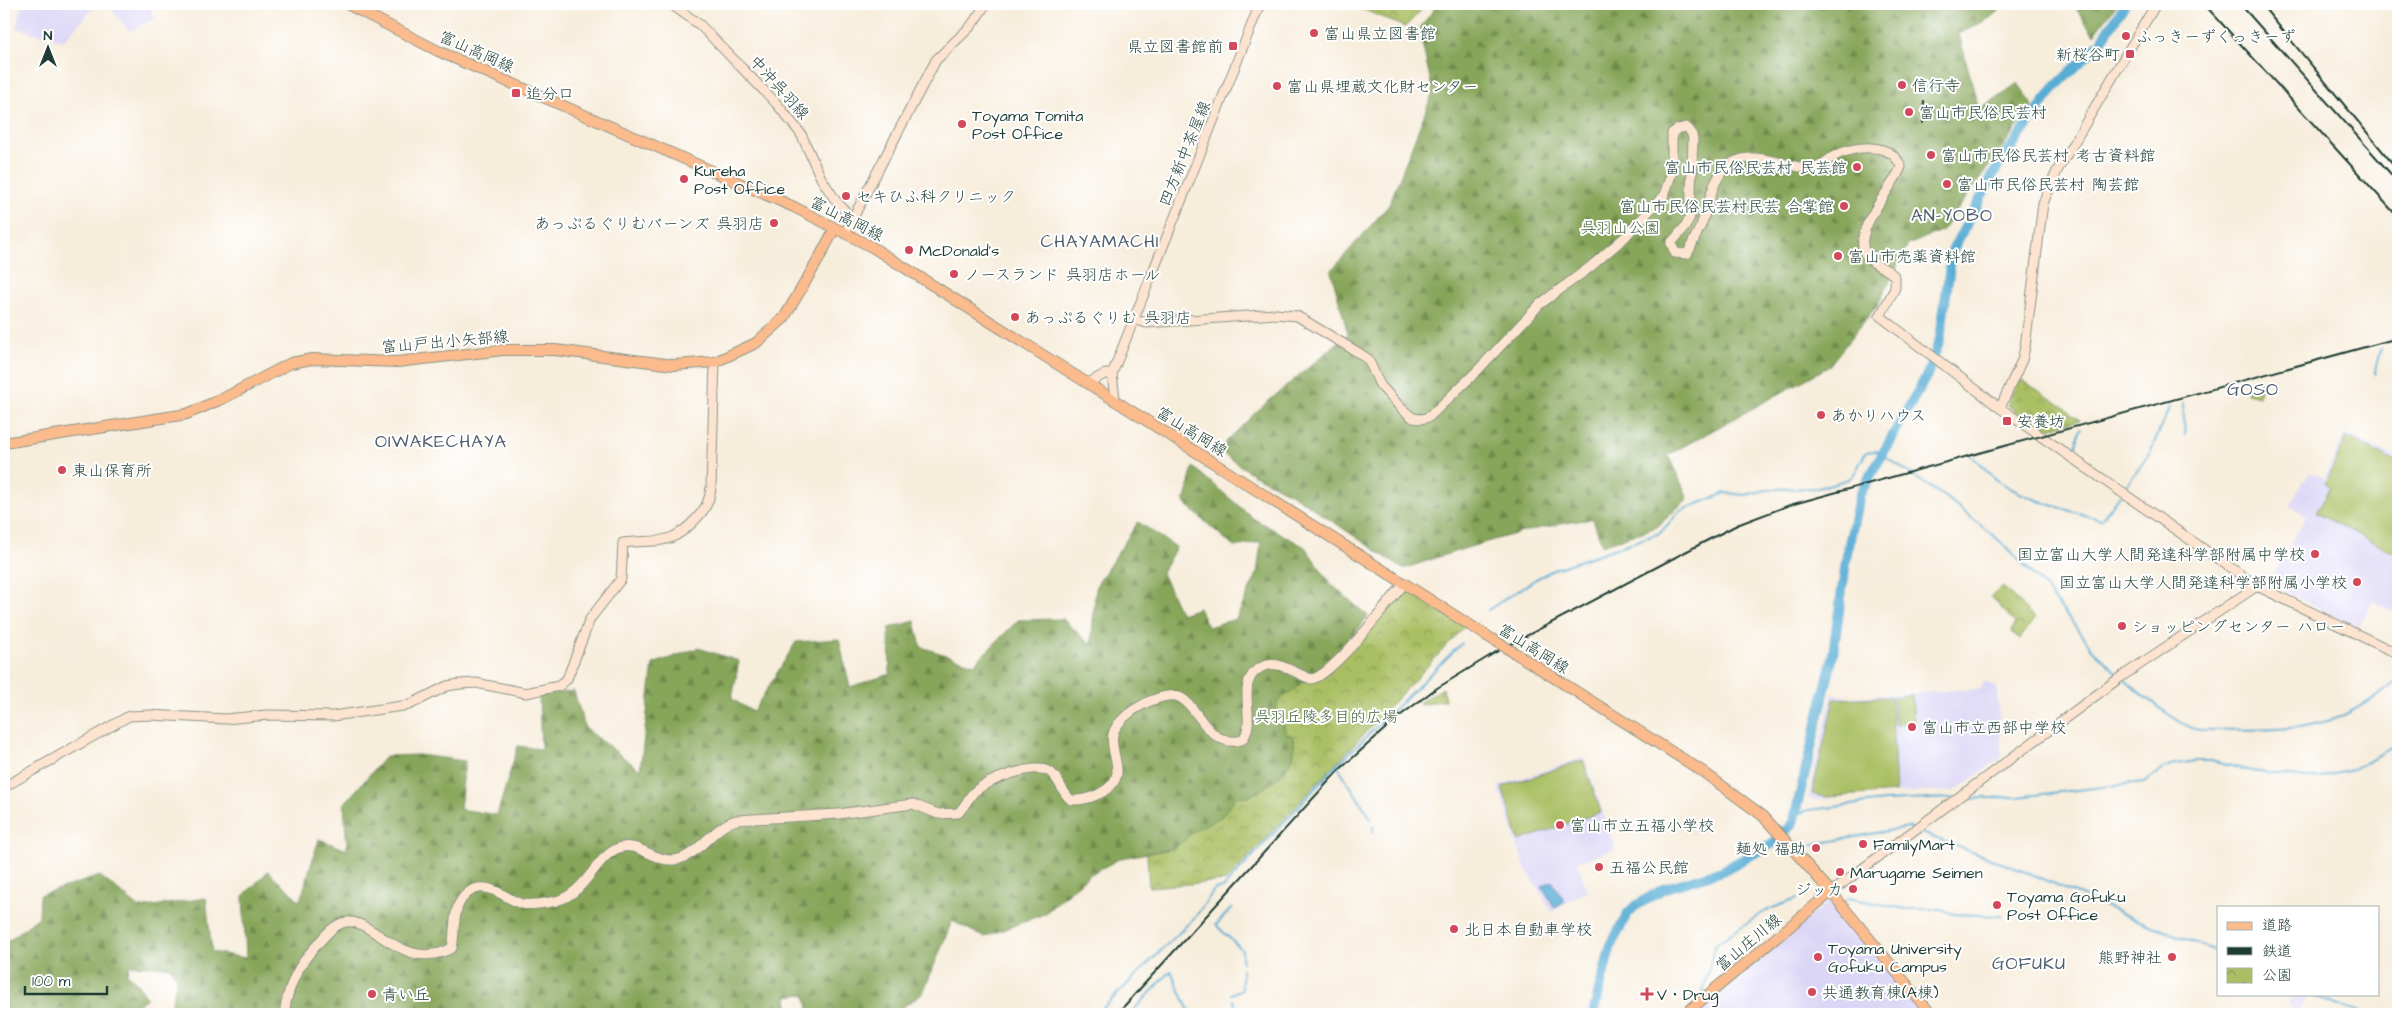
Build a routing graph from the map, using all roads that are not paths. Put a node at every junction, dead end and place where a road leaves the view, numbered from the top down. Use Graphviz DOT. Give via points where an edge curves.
graph roads {
  1 [pos="347,4"];
  2 [pos="671,4"];
  3 [pos="986,4"];
  4 [pos="1260,4"];
  5 [pos="2156,4"];
  6 [pos="853,219"];
  7 [pos="834,228"];
  8 [pos="846,233"];
  9 [pos="1134,319"];
  10 [pos="715,362"];
  11 [pos="1112,374"];
  12 [pos="1088,383"];
  13 [pos="1115,399"];
  14 [pos="2000,408"];
  15 [pos="4,443"];
  16 [pos="1405,583"];
  17 [pos="2257,586"];
  18 [pos="2398,654"];
  19 [pos="4,787"];
  20 [pos="1831,892"];
  21 [pos="284,1014"];
  22 [pos="1685,1014"];
  23 [pos="1931,1014"];
  1 -- 7 [label="main road, 富山高岡線" via="438,51 631,134"];
  2 -- 6 [label="street, 中沖呉羽線" via="700,24 776,103 801,134 821,178 836,201"];
  3 -- 6 [label="street" via="966,32 936,60"];
  4 -- 9 [label="street, 四方新中茶屋線"];
  5 -- 14 [label="street" via="2057,171 2043,203 2025,347"];
  6 -- 8 [label="street"];
  7 -- 8 [label="main road, 富山高岡線"];
  7 -- 10 [label="main road, 富山戸出小矢部線" via="818,262 784,318 756,343"];
  8 -- 12 [label="main road, 富山高岡線" via="925,278"];
  9 -- 11 [label="street, 四方新中茶屋線"];
  9 -- 14 [label="street" via="1146,323 1276,314 1297,316 1368,359 1386,393 1412,418 1429,417 1540,304 1625,237 1664,195 1672,172 1672,133 1686,128 1692,134 1689,188 1692,208 1685,227 1671,243 1675,253 1680,255 1689,251 1702,223 1710,193 1724,167 1733,161 1754,158 1814,169 1831,158 1856,149 1886,150 1892,154 1901,167 1894,183 1873,211 1865,232 1864,248 1869,259 1895,277 1895,288 1880,316"];
  10 -- 15 [label="main road, 富山戸出小矢部線" via="674,365 546,350 503,350 397,362 312,359 291,363 187,414"];
  10 -- 19 [label="street" via="711,487 707,506 684,532 674,538 623,543 622,580 590,619 567,679 559,686 526,693 476,683 460,684 447,686 409,705 333,716 267,714 226,719 129,716"];
  11 -- 12 [label="street"];
  11 -- 13 [label="street, 四方新中茶屋線"];
  12 -- 13 [label="main road, 富山高岡線"];
  13 -- 16 [label="main road, 富山高岡線"];
  14 -- 17 [label="street"];
  16 -- 20 [label="main road, 富山高岡線, bridge" via="1742,799 1787,840"];
  16 -- 21 [label="street" via="1323,675 1311,679 1278,665 1263,666 1255,671 1249,677 1247,728 1242,740 1219,738 1180,697 1165,697 1142,704 1116,728 1112,743 1117,773 1100,793 1088,799 1071,800 1057,778 1044,769 993,780 975,792 958,813 938,814 913,804 838,814 737,820 728,822 692,852 675,860 623,847 610,853 583,884 558,901 525,904 486,888 467,893 456,909 452,948 433,956 412,954 393,946 358,923 342,923 331,930 296,971 288,990"];
  17 -- 18 [label="street"];
  17 -- 20 [label="street" via="2120,677"];
  20 -- 22 [label="main road, 富山庄川線"];
  20 -- 23 [label="main road, 富山高岡線"];
}
